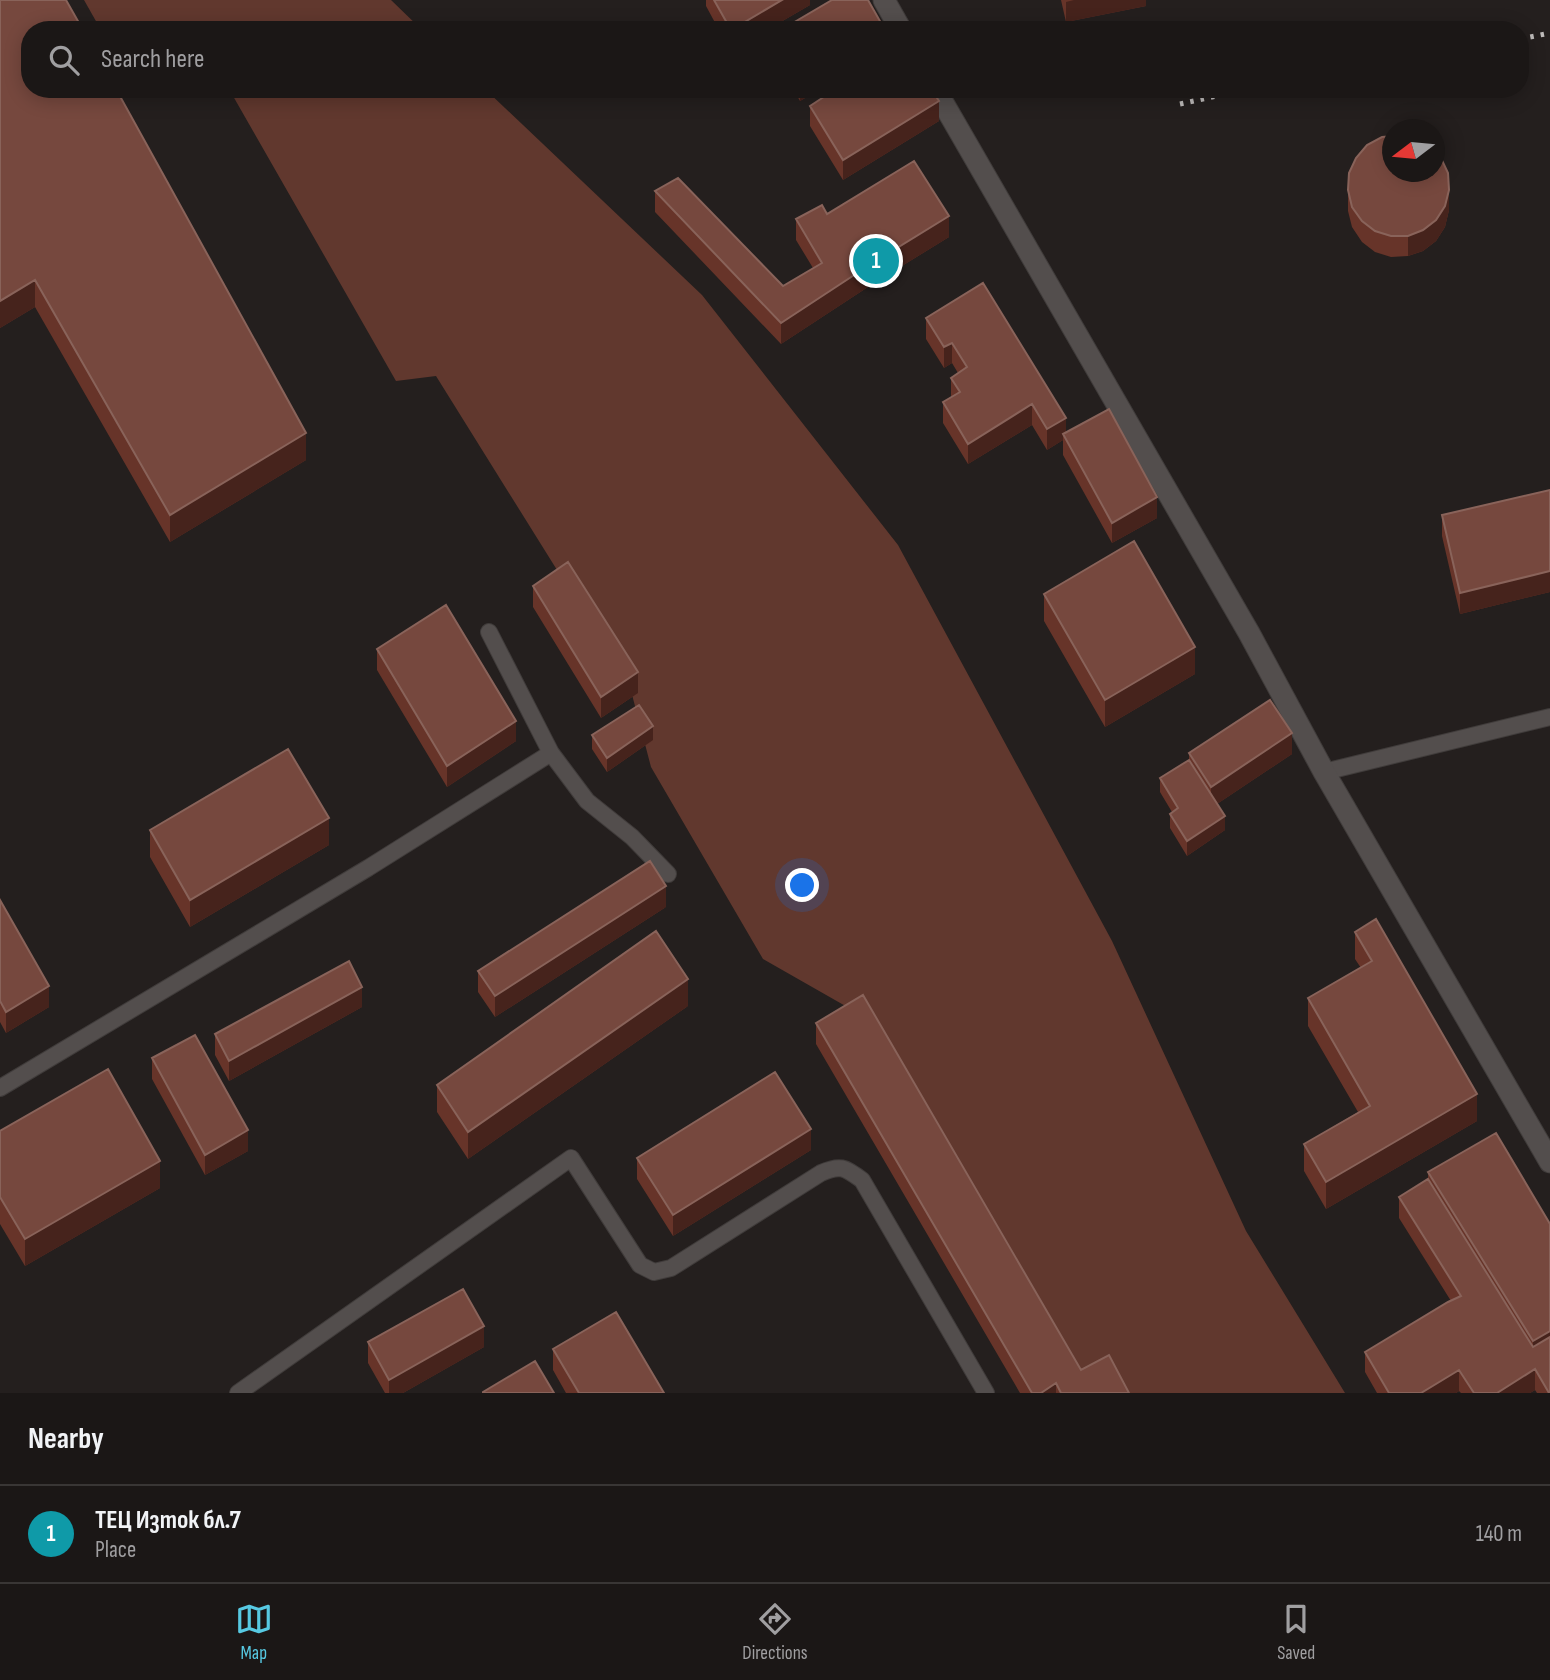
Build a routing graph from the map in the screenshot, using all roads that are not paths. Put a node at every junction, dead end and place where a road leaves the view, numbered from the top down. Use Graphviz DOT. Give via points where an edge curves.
graph roads {
  1 [pos="884,0"];
  2 [pos="896,21"];
  3 [pos="940,98"];
  4 [pos="489,632"];
  5 [pos="1550,718"];
  6 [pos="551,753"];
  7 [pos="1324,772"];
  8 [pos="668,874"];
  9 [pos="0,1088"];
  10 [pos="1550,1162"];
  11 [pos="239,1393"];
  12 [pos="986,1393"];
  1 -- 2 [label="street"];
  3 -- 7 [label="street" via="1249,633"];
  4 -- 6 [label="lane"];
  5 -- 7 [label="lane"];
  6 -- 8 [label="lane" via="587,801"];
  6 -- 9 [label="lane"];
  7 -- 10 [label="street"];
  11 -- 12 [label="lane" via="571,1158 640,1265 654,1272 671,1268 821,1173 834,1167 847,1170 862,1180"];
}
